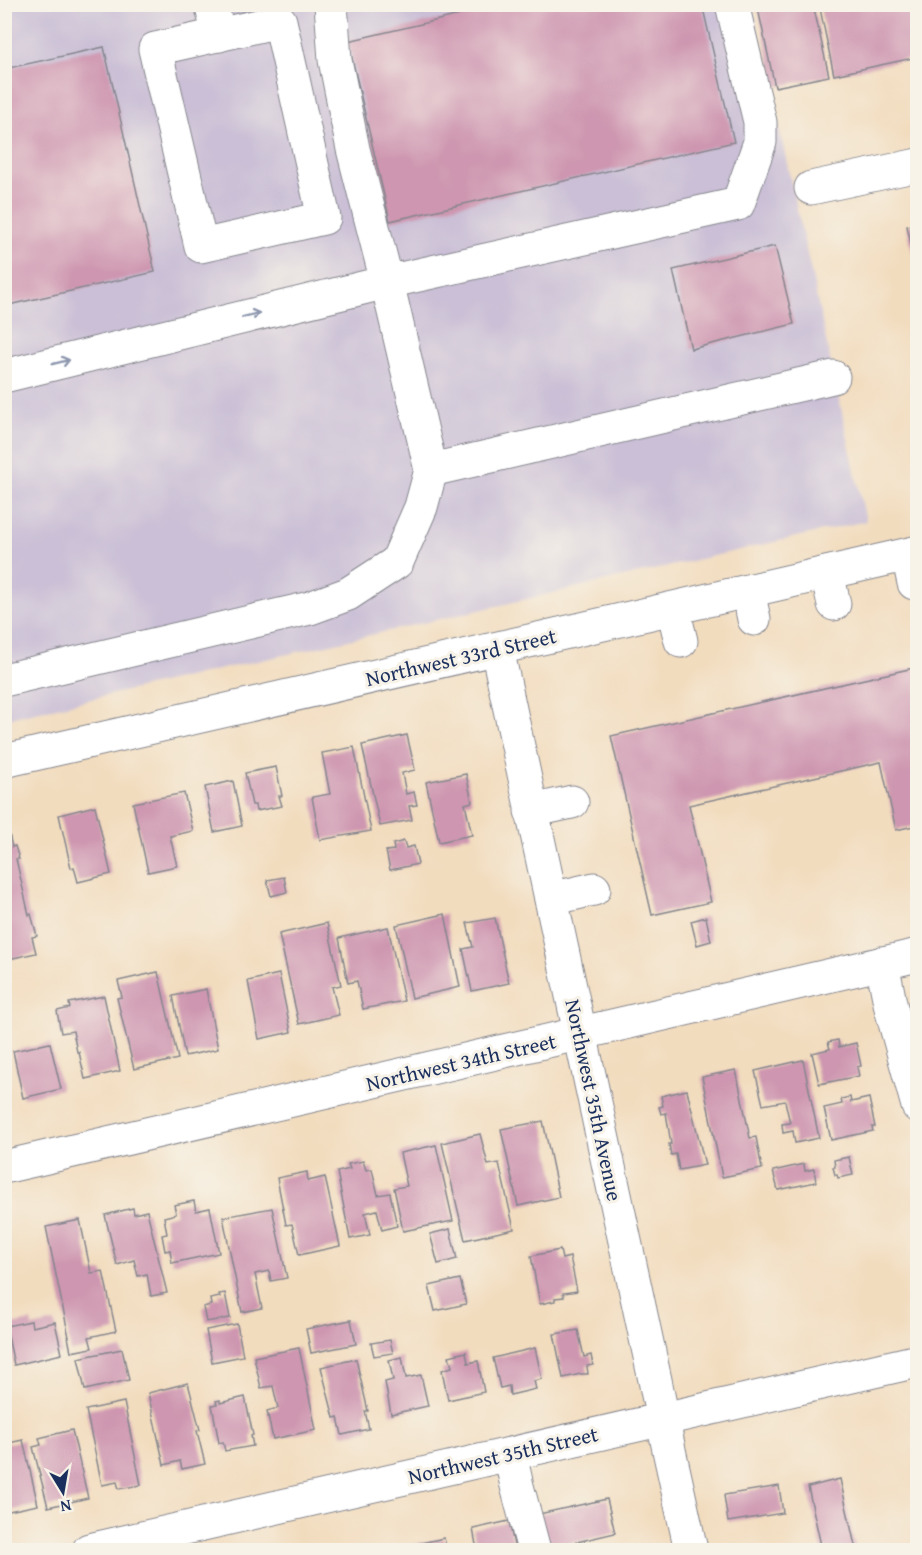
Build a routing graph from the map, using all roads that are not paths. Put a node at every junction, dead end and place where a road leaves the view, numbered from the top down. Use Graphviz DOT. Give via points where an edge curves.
graph roads {
  1 [pos="331,4"];
  2 [pos="732,4"];
  3 [pos="248,16"];
  4 [pos="215,20"];
  5 [pos="918,165"];
  6 [pos="811,188"];
  7 [pos="387,282"];
  8 [pos="4,376"];
  9 [pos="833,377"];
  10 [pos="431,470"];
  11 [pos="913,563"];
  12 [pos="673,609"];
  13 [pos="681,641"];
  14 [pos="497,649"];
  15 [pos="4,680"];
  16 [pos="4,761"];
  17 [pos="572,802"];
  18 [pos="531,811"];
  19 [pos="594,889"];
  20 [pos="551,898"];
  21 [pos="918,955"];
  22 [pos="882,963"];
  23 [pos="580,1034"];
  24 [pos="918,1106"];
  25 [pos="4,1167"];
  26 [pos="918,1360"];
  27 [pos="663,1419"];
  28 [pos="510,1454"];
  29 [pos="89,1551"];
  30 [pos="534,1551"];
  31 [pos="691,1551"];
  1 -- 7 [label="street" via="335,60 350,138"];
  2 -- 7 [label="street" via="760,122 760,142 738,204"];
  3 -- 4 [label="street"];
  3 -- 4 [label="street" via="280,21 324,218 201,246 155,49"];
  5 -- 6 [label="street"];
  8 -- 7 [label="street, one-way"];
  7 -- 10 [label="street"];
  9 -- 10 [label="street"];
  10 -- 15 [label="street" via="421,507 397,562 348,594 310,608"];
  11 -- 12 [label="street, Northwest 33rd Street" via="831,589 751,605"];
  12 -- 13 [label="street"];
  12 -- 14 [label="street, Northwest 33rd Street"];
  14 -- 16 [label="street, Northwest 33rd Street"];
  14 -- 18 [label="street, Northwest 35th Avenue"];
  17 -- 18 [label="street"];
  18 -- 20 [label="street, Northwest 35th Avenue"];
  19 -- 20 [label="street"];
  20 -- 23 [label="street, Northwest 35th Avenue"];
  21 -- 22 [label="street, Northwest 34th Street"];
  22 -- 23 [label="street, Northwest 34th Street"];
  22 -- 24 [label="street"];
  23 -- 25 [label="street, Northwest 34th Street"];
  23 -- 27 [label="street, Northwest 35th Avenue"];
  26 -- 27 [label="street, Northwest 35th Street"];
  27 -- 28 [label="street, Northwest 35th Street"];
  27 -- 31 [label="street, Northwest 35th Avenue"];
  28 -- 29 [label="street, Northwest 35th Street"];
  28 -- 30 [label="street"];
}
